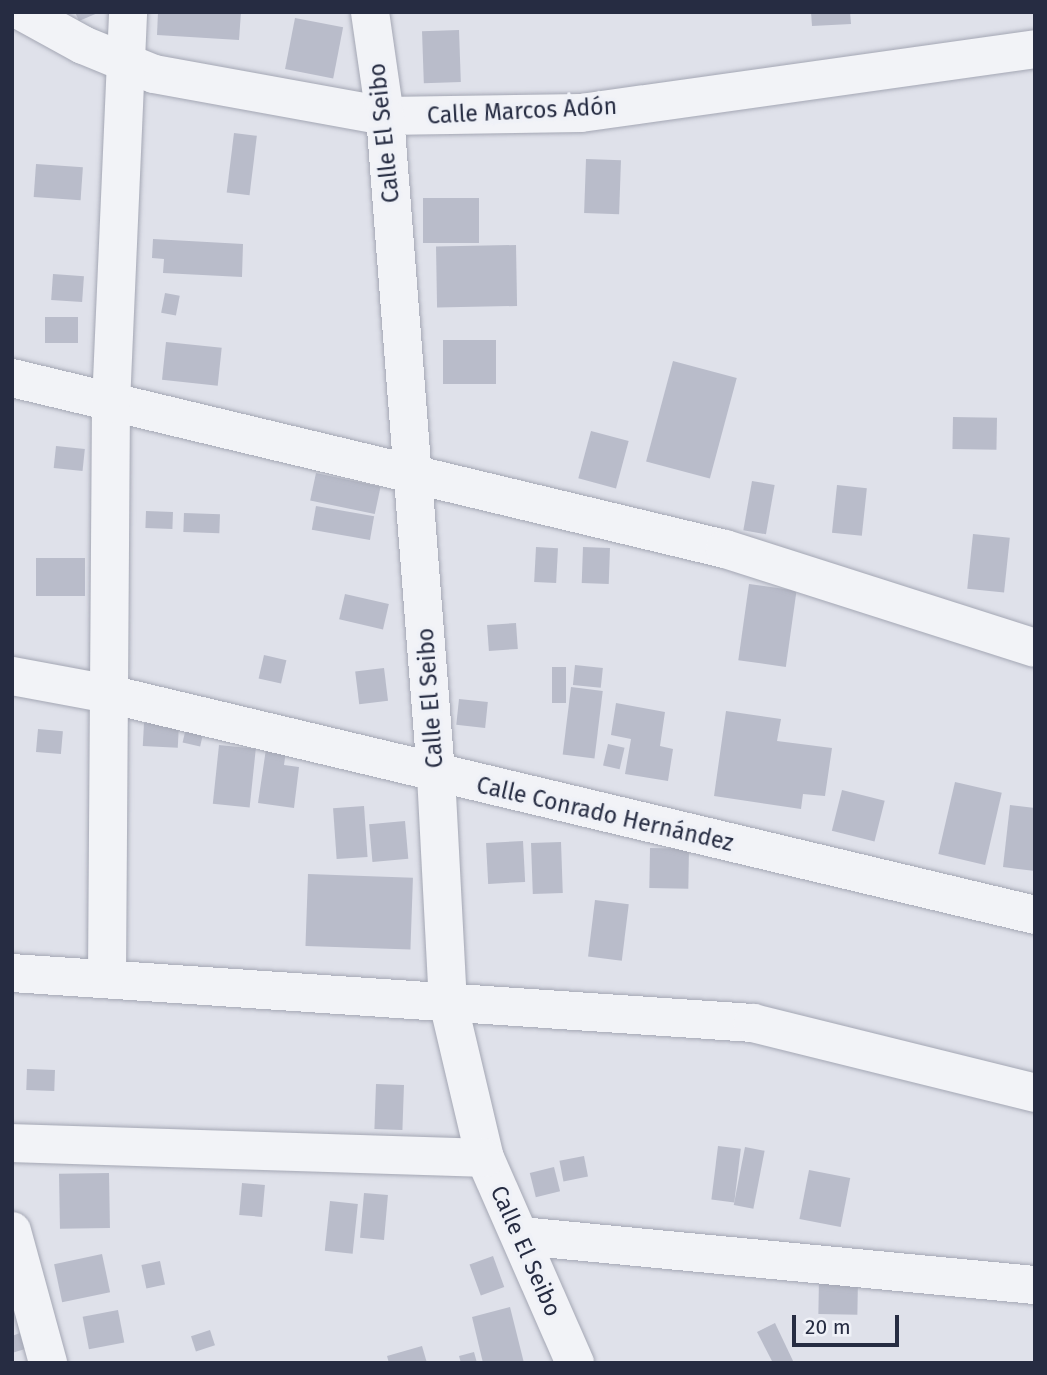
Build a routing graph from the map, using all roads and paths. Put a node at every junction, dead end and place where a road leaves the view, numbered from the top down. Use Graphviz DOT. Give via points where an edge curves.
graph roads {
  1 [pos="23,12"];
  2 [pos="128,12"];
  3 [pos="370,12"];
  4 [pos="1035,50"];
  5 [pos="125,64"];
  6 [pos="385,116"];
  7 [pos="12,378"];
  8 [pos="111,404"];
  9 [pos="413,472"];
  10 [pos="1035,648"];
  11 [pos="12,676"];
  12 [pos="109,694"];
  13 [pos="436,775"];
  14 [pos="1035,915"];
  15 [pos="12,973"];
  16 [pos="107,976"];
  17 [pos="448,1002"];
  18 [pos="1035,1093"];
  19 [pos="12,1143"];
  20 [pos="485,1158"];
  21 [pos="12,1231"];
  22 [pos="521,1236"];
  23 [pos="1035,1285"];
  24 [pos="48,1363"];
  25 [pos="575,1363"];
  1 -- 5 [label="street, Calle Marcos Adón"];
  2 -- 5 [label="street"];
  3 -- 6 [label="street, Calle El Seibo"];
  4 -- 6 [label="street, Calle Marcos Adón" via="581,113"];
  5 -- 6 [label="street, Calle Marcos Adón" via="197,85"];
  5 -- 8 [label="street"];
  6 -- 9 [label="street, Calle El Seibo"];
  7 -- 8 [label="street"];
  8 -- 9 [label="street"];
  8 -- 12 [label="street"];
  9 -- 10 [label="street" via="724,550"];
  9 -- 13 [label="street, Calle El Seibo"];
  11 -- 12 [label="street, Calle Conrado Hernández"];
  12 -- 13 [label="street, Calle Conrado Hernández"];
  12 -- 16 [label="street"];
  13 -- 14 [label="street, Calle Conrado Hernández"];
  13 -- 17 [label="street, Calle El Seibo"];
  15 -- 16 [label="street"];
  16 -- 17 [label="street"];
  17 -- 18 [label="street" via="753,1023"];
  17 -- 20 [label="street, Calle El Seibo"];
  19 -- 20 [label="street"];
  20 -- 22 [label="street, Calle El Seibo"];
  21 -- 24 [label="street"];
  22 -- 23 [label="street"];
  22 -- 25 [label="street, Calle El Seibo"];
}
